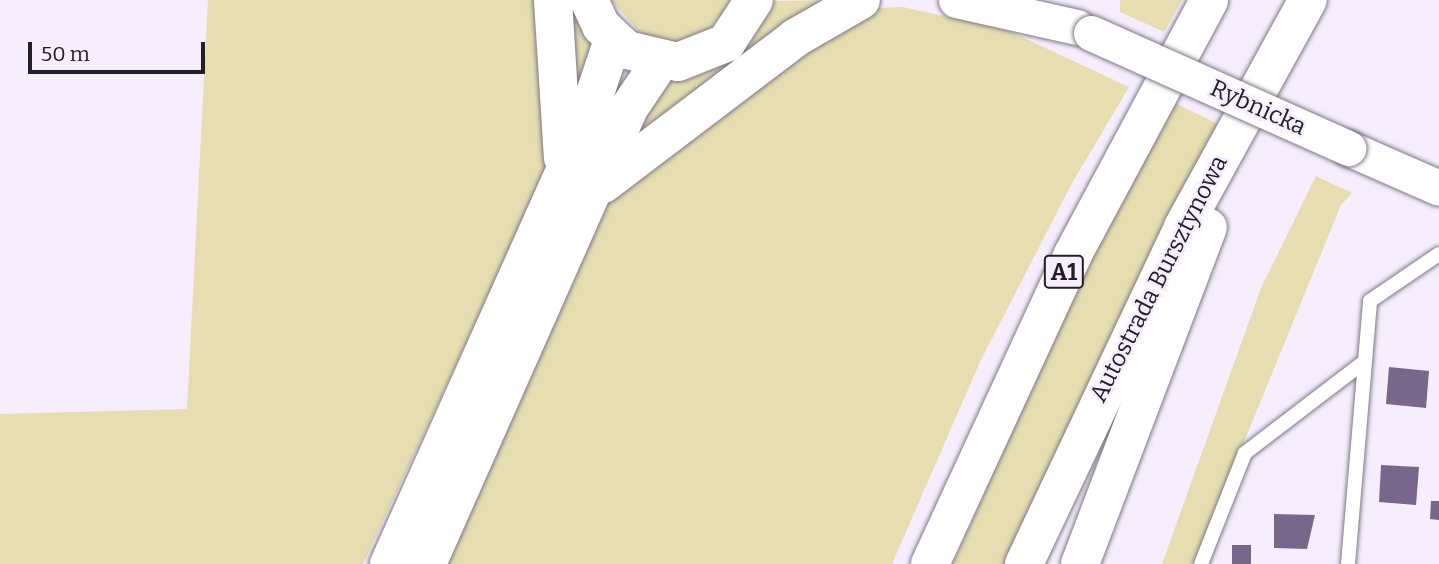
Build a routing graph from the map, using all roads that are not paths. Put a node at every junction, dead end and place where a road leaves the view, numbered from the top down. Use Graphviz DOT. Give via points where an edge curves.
graph roads {
  1 [pos="553,0"];
  2 [pos="589,0"];
  3 [pos="754,0"];
  4 [pos="861,0"];
  5 [pos="956,0"];
  6 [pos="1032,0"];
  7 [pos="1209,0"];
  8 [pos="1308,0"];
  9 [pos="1084,30"];
  10 [pos="613,40"];
  11 [pos="660,62"];
  12 [pos="1266,71"];
  13 [pos="563,171"];
  14 [pos="1439,188"];
  15 [pos="597,191"];
  16 [pos="1439,254"];
  17 [pos="1364,362"];
  18 [pos="945,527"];
  19 [pos="389,564"];
  20 [pos="427,564"];
  21 [pos="923,564"];
  22 [pos="930,564"];
  23 [pos="1024,564"];
  24 [pos="1080,564"];
  25 [pos="1201,564"];
  26 [pos="1348,564"];
  1 -- 13 [label="main road" via="565,125"];
  2 -- 10 [label="main road"];
  3 -- 11 [label="main road" via="726,43 695,59"];
  4 -- 15 [label="main road" via="805,31 627,160"];
  5 -- 9 [label="street, Rybnicka"];
  6 -- 9 [label="street, Rybnicka"];
  7 -- 18 [label="main road, A1" via="1078,246"];
  8 -- 12 [label="main road, Autostrada Bursztynowa"];
  9 -- 14 [label="street, Rybnicka, bridge"];
  10 -- 11 [label="main road"];
  10 -- 13 [label="main road" via="602,85"];
  11 -- 15 [label="main road" via="629,108"];
  12 -- 23 [label="main road, Autostrada Bursztynowa" via="1152,289"];
  12 -- 24 [label="main road"];
  13 -- 19 [label="main road"];
  15 -- 20 [label="main road"];
  16 -- 17 [label="lane" via="1370,301"];
  17 -- 25 [label="lane" via="1245,453"];
  17 -- 26 [label="lane"];
  18 -- 21 [label="main road"];
  18 -- 22 [label="main road, A1"];
}
